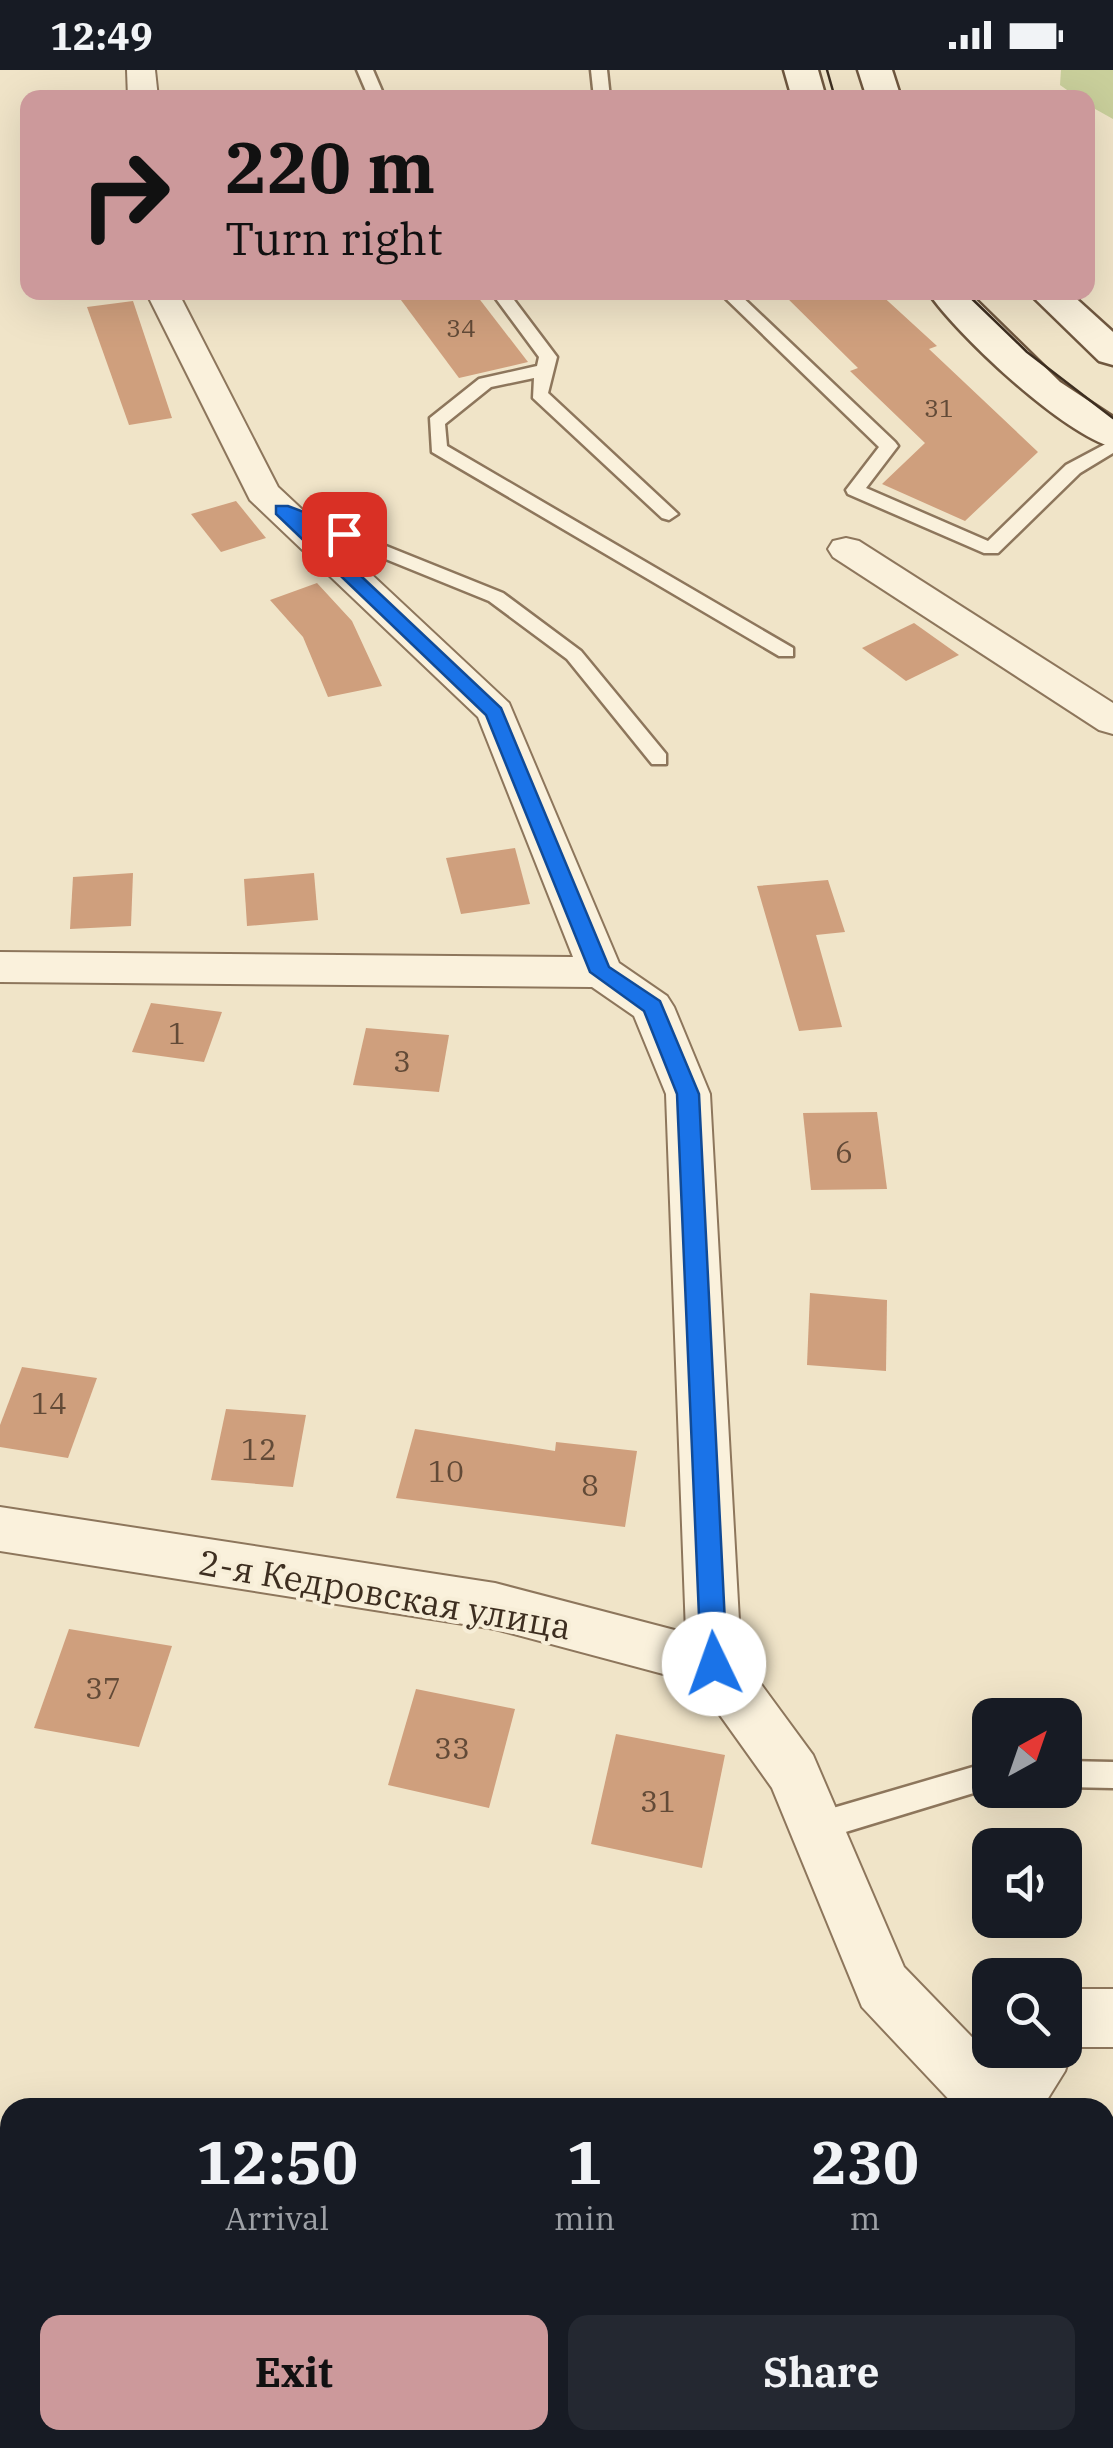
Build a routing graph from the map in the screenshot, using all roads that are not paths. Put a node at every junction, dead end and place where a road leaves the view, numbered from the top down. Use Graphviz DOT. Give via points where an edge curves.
graph roads {
  1 [pos="166,300"];
  2 [pos="505,300"];
  3 [pos="735,300"];
  4 [pos="954,300"];
  5 [pos="1055,300"];
  6 [pos="1113,353"];
  7 [pos="545,370"];
  8 [pos="1113,435"];
  9 [pos="1113,445"];
  10 [pos="282,510"];
  11 [pos="669,514"];
  12 [pos="846,550"];
  13 [pos="786,652"];
  14 [pos="1113,721"];
  15 [pos="660,759"];
  16 [pos="0,967"];
  17 [pos="601,972"];
  18 [pos="0,1530"];
  19 [pos="714,1664"];
  20 [pos="1082,1774"];
  21 [pos="1113,1774"];
  22 [pos="972,1780"];
  23 [pos="816,1827"];
  24 [pos="1082,2018"];
  25 [pos="1113,2018"];
  26 [pos="1032,2068"];
  27 [pos="989,2098"];
  28 [pos="1013,2098"];
  1 -- 10 [label="street" via="262,492"];
  2 -- 7 [label="lane" via="548,357"];
  3 -- 9 [label="lane" via="890,446 856,490 991,549 1073,469"];
  4 -- 8 [label="main road" via="1046,390"];
  5 -- 6 [label="main road"];
  7 -- 11 [label="lane" via="539,394"];
  7 -- 13 [label="lane" via="485,384 436,422 438,448"];
  10 -- 15 [label="lane" via="496,598 574,655"];
  10 -- 17 [label="street" via="495,712"];
  12 -- 14 [label="street"];
  16 -- 17 [label="street"];
  17 -- 19 [label="street" via="652,1007 688,1094"];
  18 -- 19 [label="street, 2-я Кедровская улица" via="494,1606"];
  19 -- 23 [label="street" via="793,1774"];
  20 -- 21 [label="lane"];
  22 -- 23 [label="lane"];
  23 -- 27 [label="street" via="883,1987"];
  24 -- 25 [label="street"];
  26 -- 28 [label="street"];
}
